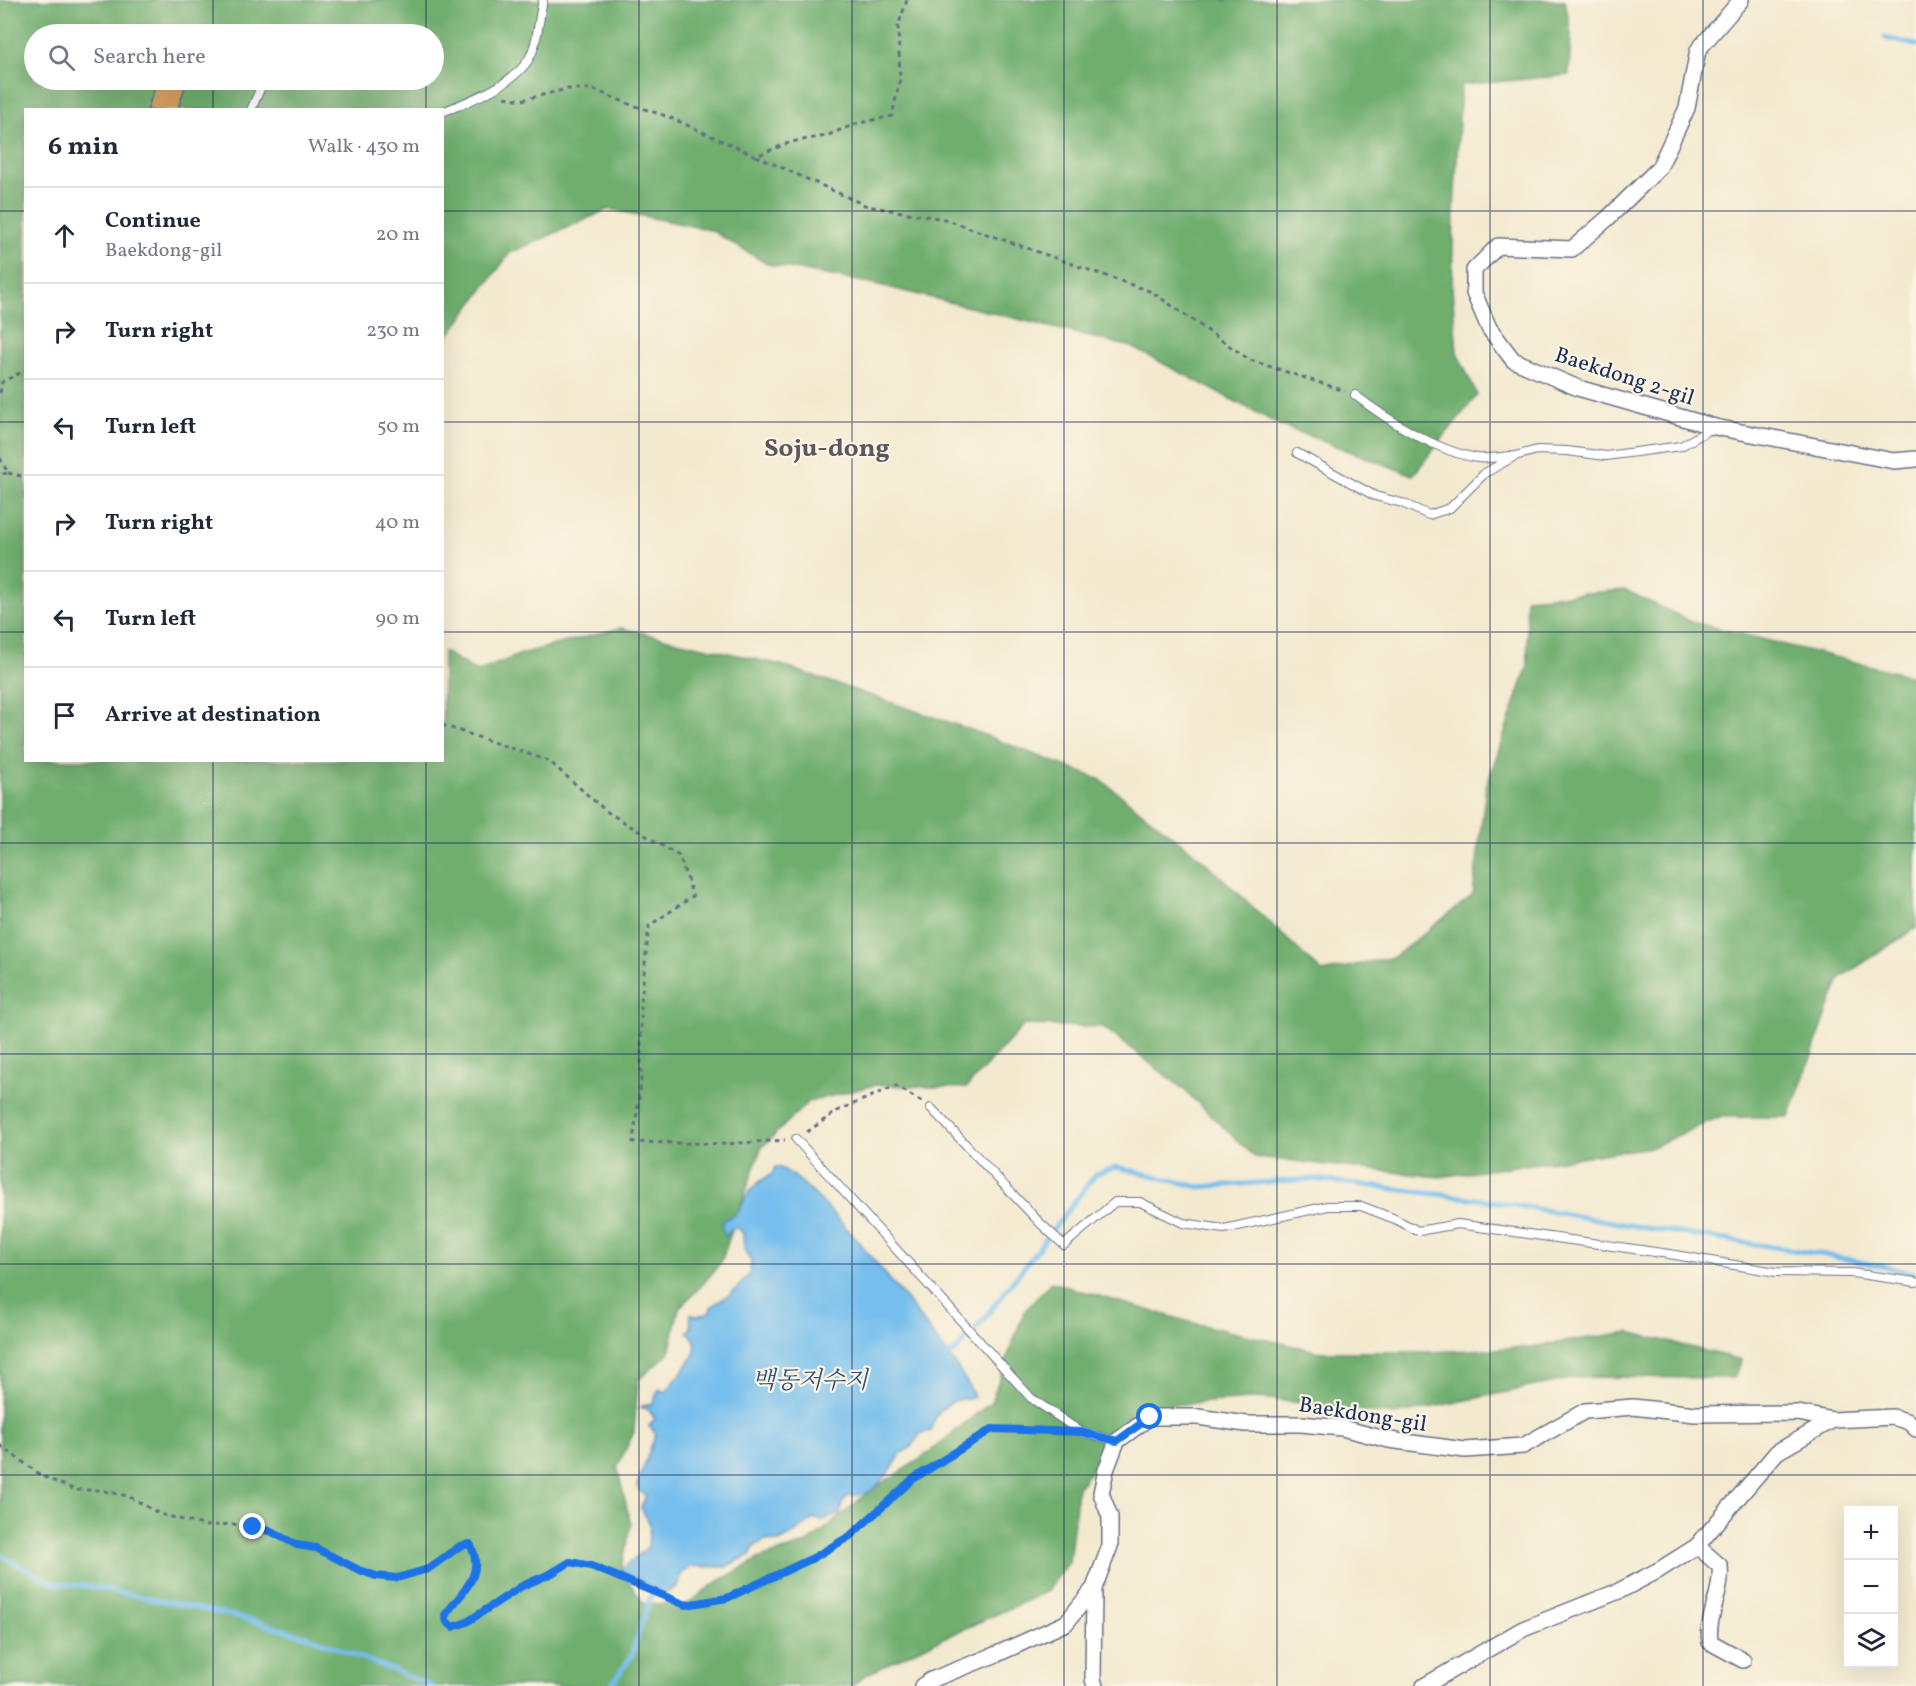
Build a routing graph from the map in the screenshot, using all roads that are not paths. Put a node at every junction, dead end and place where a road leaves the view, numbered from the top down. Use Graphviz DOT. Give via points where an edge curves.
graph roads {
  1 [pos="543,0"];
  2 [pos="1741,0"];
  3 [pos="260,90"];
  4 [pos="252,108"];
  5 [pos="444,111"];
  6 [pos="1355,395"];
  7 [pos="1715,427"];
  8 [pos="1297,453"];
  9 [pos="1515,456"];
  10 [pos="1916,459"];
  11 [pos="931,1108"];
  12 [pos="796,1139"];
  13 [pos="1916,1282"];
  14 [pos="1833,1420"];
  15 [pos="1916,1429"];
  16 [pos="1117,1441"];
  17 [pos="1697,1546"];
  18 [pos="1094,1588"];
  19 [pos="1743,1660"];
  20 [pos="922,1686"];
  21 [pos="1095,1686"];
  22 [pos="1424,1686"];
  1 -- 5 [label="lane" via="532,54 521,69 497,87"];
  2 -- 7 [label="street, Baekdong 2-gil" via="1698,50 1687,108 1659,168 1572,249 1498,246 1474,270 1474,293 1489,328 1513,360 1578,388"];
  3 -- 4 [label="lane"];
  6 -- 9 [label="lane" via="1395,422 1455,453 1480,458"];
  7 -- 9 [label="lane" via="1681,446 1606,456 1537,450"];
  7 -- 10 [label="street, Baekdong 2-gil" via="1894,461"];
  8 -- 9 [label="lane" via="1375,496 1429,515 1450,508 1485,472"];
  11 -- 13 [label="lane" via="1064,1245 1115,1202 1140,1202 1183,1223 1224,1229 1328,1206 1361,1206 1418,1231 1458,1224 1776,1272 1852,1273"];
  12 -- 16 [label="lane" via="1031,1398 1081,1432"];
  14 -- 15 [label="street, Baekdong-gil" via="1893,1417"];
  14 -- 16 [label="street, Baekdong-gil" via="1798,1413 1695,1414 1633,1407 1585,1411 1523,1446 1466,1450 1389,1440 1342,1428 1150,1417"];
  14 -- 17 [label="street" via="1777,1452"];
  16 -- 18 [label="street" via="1101,1493 1110,1517 1110,1546"];
  17 -- 19 [label="street" via="1720,1566 1710,1642"];
  17 -- 22 [label="street" via="1619,1591 1523,1629"];
  18 -- 20 [label="street" via="1066,1623"];
  18 -- 21 [label="street"];
}
